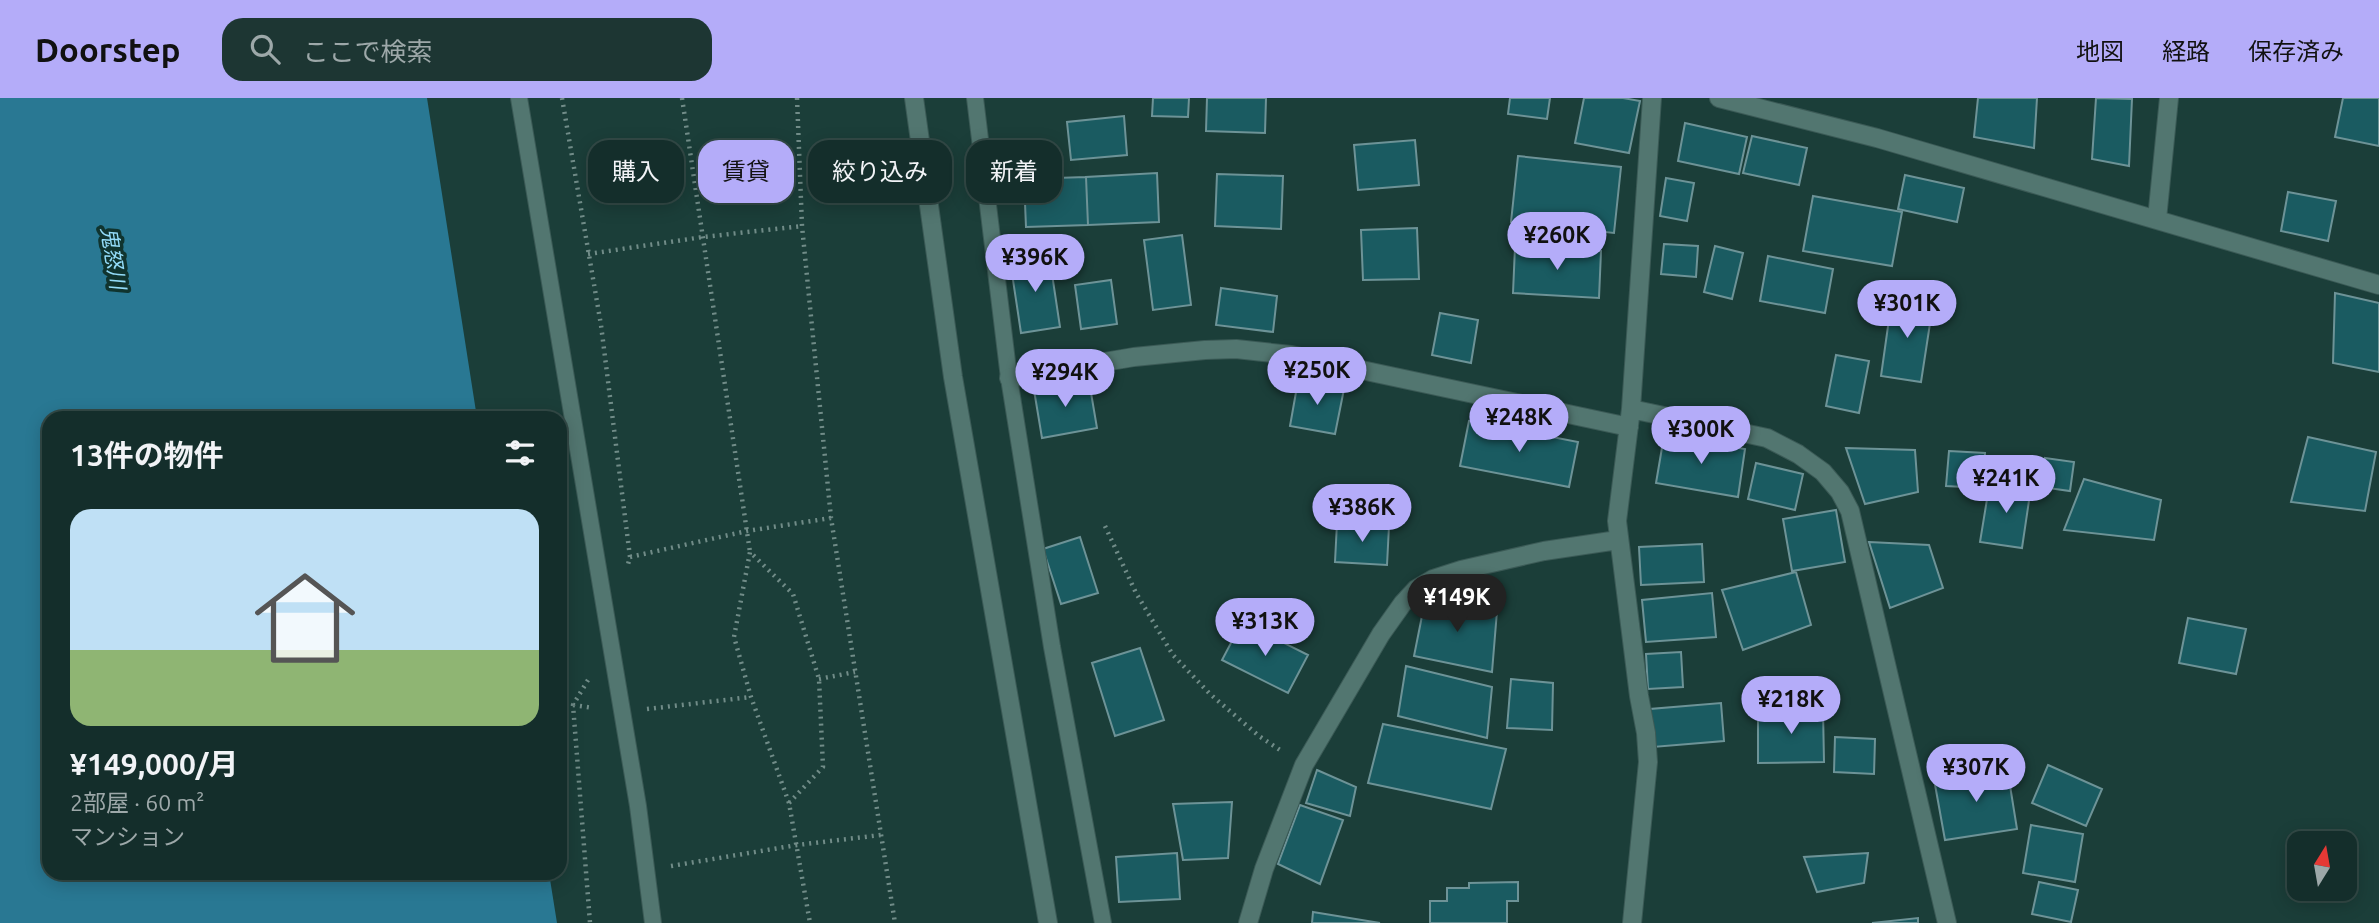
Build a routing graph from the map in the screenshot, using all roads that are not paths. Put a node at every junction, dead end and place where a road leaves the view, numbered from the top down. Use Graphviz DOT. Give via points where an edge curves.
graph roads {
  1 [pos="519,98"];
  2 [pos="914,98"];
  3 [pos="975,98"];
  4 [pos="1652,98"];
  5 [pos="1719,98"];
  6 [pos="2169,98"];
  7 [pos="2157,219"];
  8 [pos="2379,285"];
  9 [pos="1009,378"];
  10 [pos="1630,418"];
  11 [pos="1618,540"];
  12 [pos="653,923"];
  13 [pos="1048,923"];
  14 [pos="1103,923"];
  15 [pos="1248,923"];
  16 [pos="1632,923"];
  17 [pos="1947,923"];
  1 -- 12 [label="lane"];
  2 -- 13 [label="street" via="953,377"];
  3 -- 9 [label="lane"];
  4 -- 10 [label="street"];
  5 -- 7 [label="street" via="1877,138"];
  6 -- 7 [label="street"];
  7 -- 8 [label="street"];
  9 -- 10 [label="street" via="1134,357 1236,349 1291,355"];
  9 -- 14 [label="lane"];
  10 -- 11 [label="street" via="1618,498"];
  10 -- 17 [label="street" via="1767,438 1823,472 1840,492 1850,512"];
  11 -- 15 [label="street" via="1461,570 1416,589 1381,634 1304,765"];
  11 -- 16 [label="street" via="1648,762"];
}
